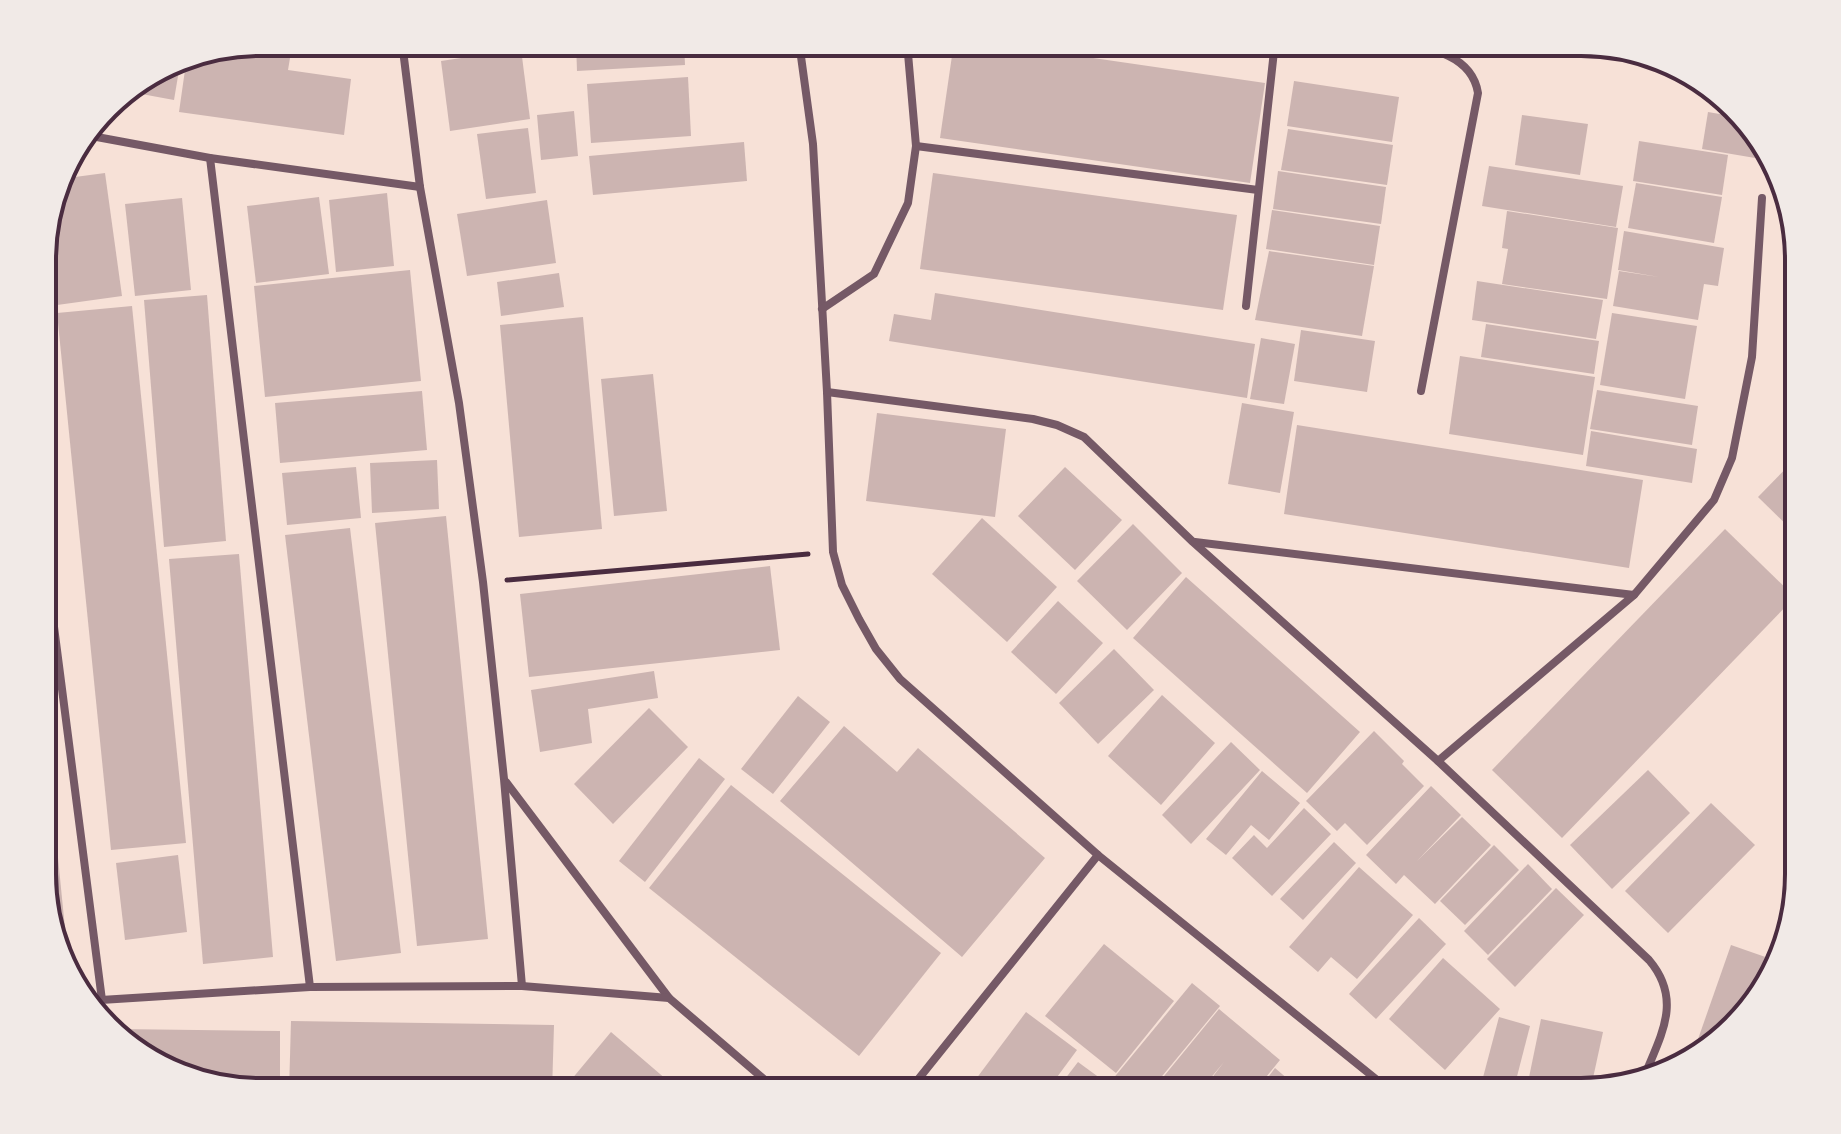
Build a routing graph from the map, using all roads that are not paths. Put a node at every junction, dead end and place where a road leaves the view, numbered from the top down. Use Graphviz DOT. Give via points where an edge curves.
graph roads {
  1 [pos="404,56"];
  2 [pos="801,56"];
  3 [pos="908,56"];
  4 [pos="1273,56"];
  5 [pos="1448,56"];
  6 [pos="97,137"];
  7 [pos="916,146"];
  8 [pos="210,158"];
  9 [pos="420,187"];
  10 [pos="1258,190"];
  11 [pos="1762,198"];
  12 [pos="1246,306"];
  13 [pos="822,309"];
  14 [pos="1421,391"];
  15 [pos="827,392"];
  16 [pos="1193,542"];
  17 [pos="1634,595"];
  18 [pos="56,642"];
  19 [pos="1438,761"];
  20 [pos="504,779"];
  21 [pos="1098,855"];
  22 [pos="522,986"];
  23 [pos="310,987"];
  24 [pos="669,998"];
  25 [pos="102,1000"];
  26 [pos="1648,1066"];
  27 [pos="763,1078"];
  28 [pos="920,1078"];
  29 [pos="1375,1078"];
  1 -- 9 [label="street"];
  2 -- 13 [label="street" via="813,144"];
  3 -- 7 [label="street"];
  4 -- 10 [label="street"];
  5 -- 14 [label="street" via="1470,71 1478,93"];
  6 -- 8 [label="street"];
  7 -- 10 [label="street"];
  7 -- 13 [label="street" via="908,203 874,274"];
  8 -- 9 [label="street"];
  8 -- 23 [label="street"];
  9 -- 20 [label="street" via="459,403"];
  10 -- 12 [label="street"];
  11 -- 17 [label="street" via="1752,357 1732,458 1714,500"];
  13 -- 15 [label="street"];
  15 -- 16 [label="street" via="1033,419 1071,430"];
  15 -- 21 [label="street" via="833,552 842,585 876,649 900,679"];
  16 -- 17 [label="street"];
  16 -- 19 [label="street"];
  17 -- 19 [label="street"];
  18 -- 25 [label="street"];
  19 -- 26 [label="street" via="1660,973 1667,1011"];
  20 -- 22 [label="street"];
  20 -- 24 [label="street"];
  21 -- 28 [label="street"];
  21 -- 29 [label="street"];
  22 -- 23 [label="street"];
  22 -- 24 [label="street"];
  23 -- 25 [label="street"];
  24 -- 27 [label="street"];
}
